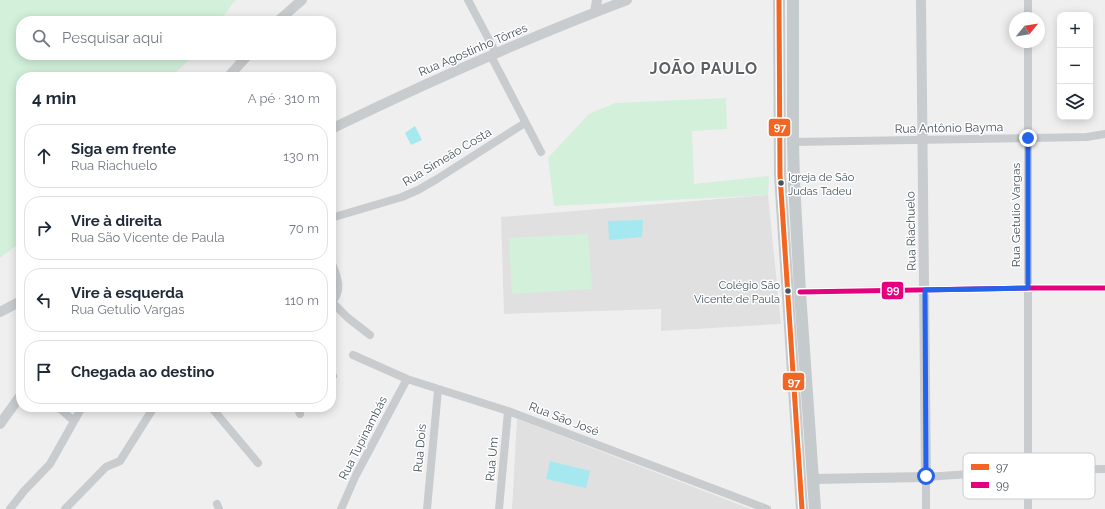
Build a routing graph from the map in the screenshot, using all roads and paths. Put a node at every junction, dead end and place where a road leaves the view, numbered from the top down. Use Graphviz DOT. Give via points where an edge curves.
graph roads {
  1 [pos="302,0"];
  2 [pos="468,0"];
  3 [pos="597,0"];
  4 [pos="627,0"];
  5 [pos="779,0"];
  6 [pos="793,0"];
  7 [pos="921,0"];
  8 [pos="1028,0"];
  9 [pos="595,12"];
  10 [pos="1028,12"];
  11 [pos="284,16"];
  12 [pos="1028,48"];
  13 [pos="494,54"];
  14 [pos="243,60"];
  15 [pos="233,72"];
  16 [pos="525,123"];
  17 [pos="336,127"];
  18 [pos="1105,134"];
  19 [pos="1028,138"];
  20 [pos="922,140"];
  21 [pos="793,142"];
  22 [pos="541,152"];
  23 [pos="336,217"];
  24 [pos="336,275"];
  25 [pos="1028,288"];
  26 [pos="1105,288"];
  27 [pos="925,290"];
  28 [pos="800,292"];
  29 [pos="336,297"];
  30 [pos="16,304"];
  31 [pos="336,307"];
  32 [pos="0,312"];
  33 [pos="370,335"];
  34 [pos="353,355"];
  35 [pos="407,379"];
  36 [pos="438,390"];
  37 [pos="16,402"];
  38 [pos="508,411"];
  39 [pos="64,412"];
  40 [pos="79,412"];
  41 [pos="151,412"];
  42 [pos="215,412"];
  43 [pos="74,421"];
  44 [pos="0,424"];
  45 [pos="1028,453"];
  46 [pos="258,462"];
  47 [pos="1095,469"];
  48 [pos="1105,469"];
  49 [pos="963,474"];
  50 [pos="926,476"];
  51 [pos="813,479"];
  52 [pos="10,509"];
  53 [pos="65,509"];
  54 [pos="341,509"];
  55 [pos="427,509"];
  56 [pos="499,509"];
  57 [pos="767,509"];
  58 [pos="802,509"];
  59 [pos="815,509"];
  60 [pos="926,509"];
  1 -- 11 [label="street"];
  2 -- 13 [label="street"];
  3 -- 9 [label="street"];
  4 -- 9 [label="street, Rua Agostinho Tôrres"];
  5 -- 58 [label="main road" via="780,175"];
  6 -- 21 [label="main road"];
  7 -- 20 [label="street, Rua Riachuelo"];
  8 -- 10 [label="street"];
  9 -- 13 [label="street, Rua Agostinho Tôrres"];
  12 -- 19 [label="street, Rua Getulio Vargas"];
  13 -- 16 [label="street"];
  13 -- 17 [label="street, Rua Agostinho Tôrres"];
  14 -- 15 [label="street"];
  16 -- 22 [label="street"];
  16 -- 23 [label="street, Rua Simeão Costa" via="418,190"];
  18 -- 19 [label="street, Rua Antônio Bayma" via="1087,137"];
  19 -- 20 [label="street, Rua Antônio Bayma"];
  19 -- 25 [label="street, Rua Getulio Vargas"];
  20 -- 21 [label="street, Rua Antônio Bayma"];
  20 -- 27 [label="street, Rua Riachuelo"];
  21 -- 28 [label="main road"];
  24 -- 29 [label="street" via="339,286"];
  25 -- 26 [label="street"];
  25 -- 27 [label="street"];
  25 -- 45 [label="street, Rua Getulio Vargas"];
  27 -- 28 [label="street"];
  27 -- 50 [label="street, Rua Riachuelo"];
  28 -- 51 [label="main road"];
  30 -- 32 [label="street"];
  31 -- 33 [label="street"];
  34 -- 35 [label="street, Rua São José"];
  35 -- 36 [label="street, Rua São José"];
  35 -- 54 [label="street, Rua Tupinambás" via="356,475"];
  36 -- 38 [label="street, Rua São José"];
  36 -- 55 [label="street, Rua Dois"];
  37 -- 44 [label="street"];
  38 -- 56 [label="street, Rua Um"];
  38 -- 57 [label="street, Rua São José"];
  39 -- 43 [label="street"];
  40 -- 43 [label="street"];
  41 -- 53 [label="street" via="120,461 106,467"];
  42 -- 46 [label="street"];
  43 -- 52 [label="street" via="50,464"];
  47 -- 48 [label="street"];
  49 -- 50 [label="street"];
  50 -- 51 [label="street"];
  50 -- 60 [label="street, Rua Riachuelo"];
  51 -- 59 [label="main road"];
}
